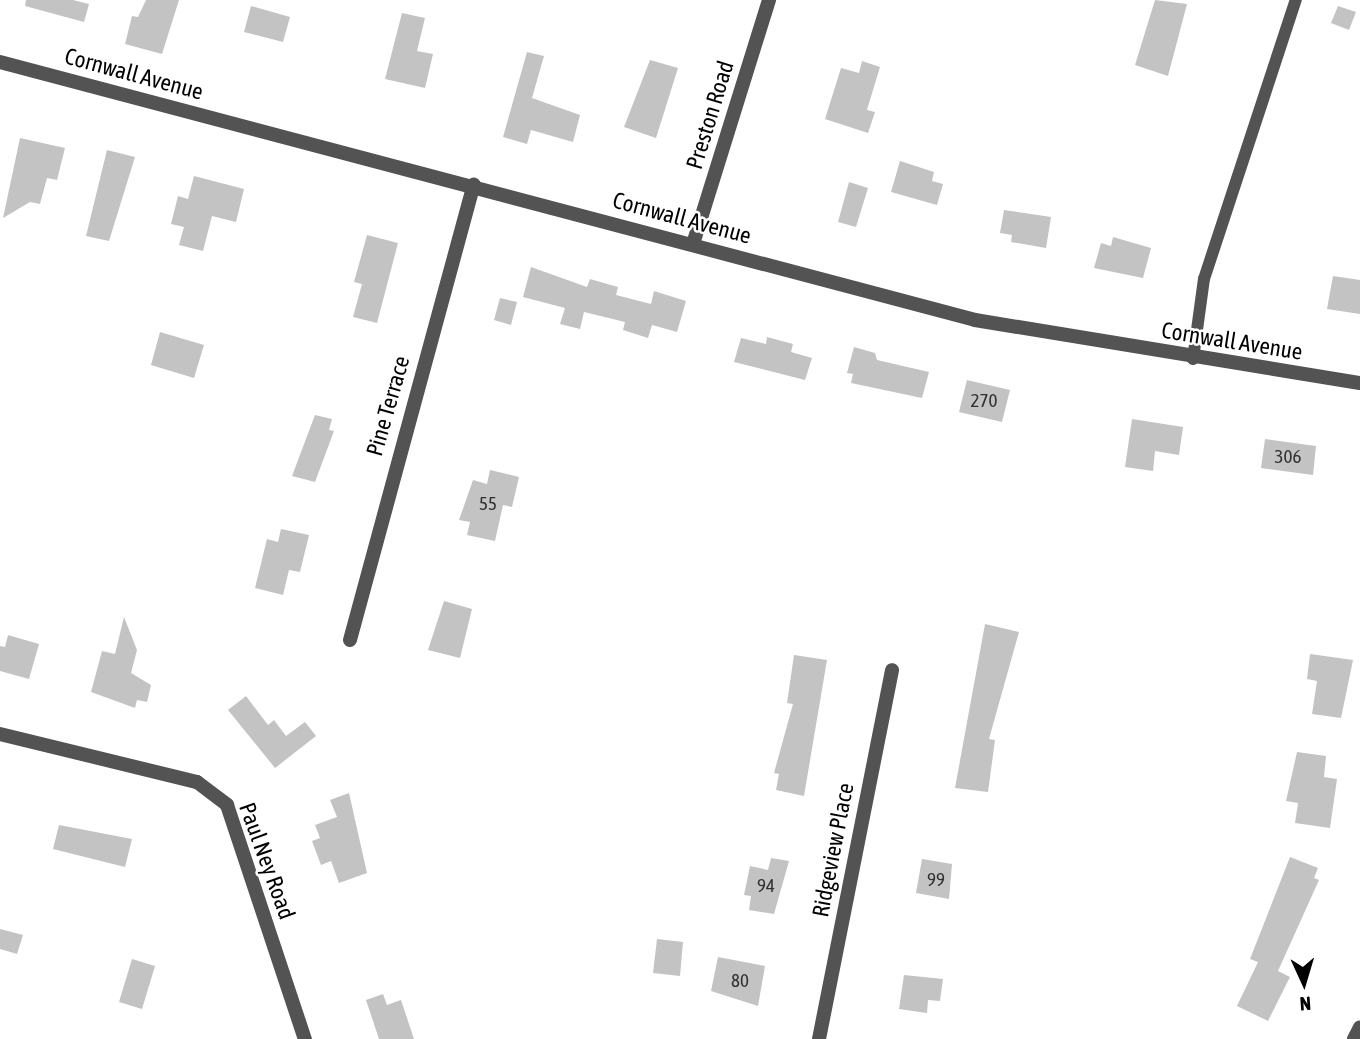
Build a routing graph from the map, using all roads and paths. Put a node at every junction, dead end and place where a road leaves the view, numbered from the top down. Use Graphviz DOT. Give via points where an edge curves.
graph roads {
  1 [pos="769,0"];
  2 [pos="1296,0"];
  3 [pos="0,62"];
  4 [pos="474,185"];
  5 [pos="693,244"];
  6 [pos="1193,359"];
  7 [pos="1360,383"];
  8 [pos="350,640"];
  9 [pos="892,670"];
  10 [pos="0,734"];
  11 [pos="1360,1027"];
  12 [pos="304,1039"];
  13 [pos="819,1039"];
  14 [pos="1354,1039"];
  1 -- 5 [label="street, Preston Road"];
  2 -- 6 [label="lane" via="1204,279"];
  3 -- 4 [label="street, Cornwall Avenue"];
  4 -- 5 [label="street, Cornwall Avenue"];
  4 -- 8 [label="street, Pine Terrace"];
  5 -- 6 [label="street, Cornwall Avenue" via="975,320"];
  6 -- 7 [label="street, Cornwall Avenue"];
  9 -- 13 [label="street, Ridgeview Place"];
  10 -- 12 [label="street, Paul Ney Road" via="197,782 227,805"];
  11 -- 14 [label="street"];
}
